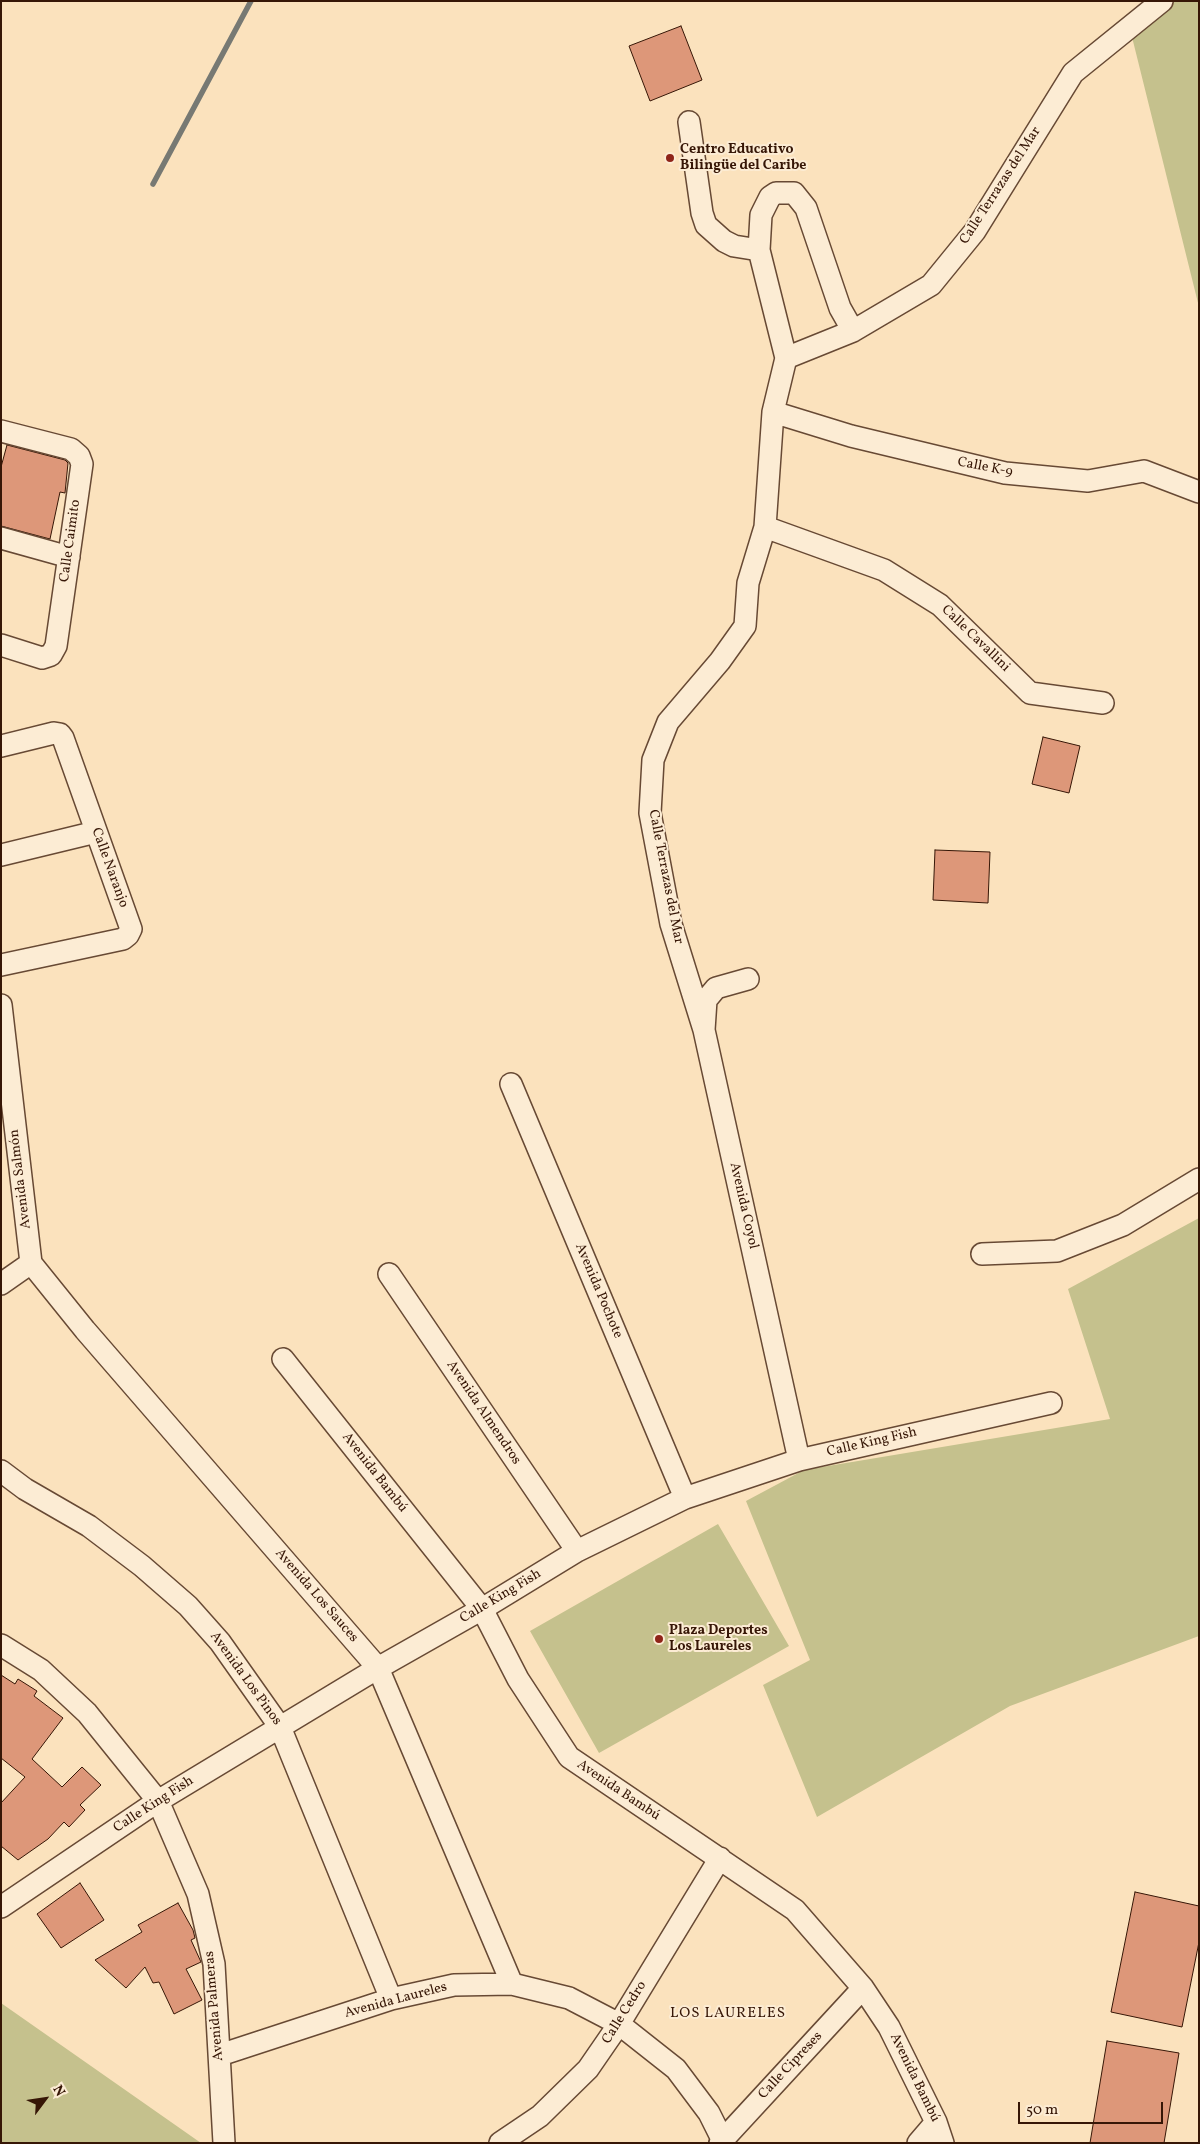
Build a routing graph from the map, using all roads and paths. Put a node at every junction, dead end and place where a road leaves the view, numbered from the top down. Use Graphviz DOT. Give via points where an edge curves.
graph roads {
  1 [pos="1162,1"];
  2 [pos="689,122"];
  3 [pos="759,250"];
  4 [pos="853,331"];
  5 [pos="786,358"];
  6 [pos="773,412"];
  7 [pos="1,431"];
  8 [pos="1199,492"];
  9 [pos="765,527"];
  10 [pos="1,538"];
  11 [pos="69,556"];
  12 [pos="1,645"];
  13 [pos="1103,703"];
  14 [pos="1,746"];
  15 [pos="96,832"];
  16 [pos="1,855"];
  17 [pos="1,965"];
  18 [pos="748,979"];
  19 [pos="1,1005"];
  20 [pos="704,1030"];
  21 [pos="511,1084"];
  22 [pos="1199,1179"];
  23 [pos="982,1254"];
  24 [pos="31,1263"];
  25 [pos="389,1274"];
  26 [pos="1,1284"];
  27 [pos="283,1359"];
  28 [pos="1051,1403"];
  29 [pos="799,1460"];
  30 [pos="1,1471"];
  31 [pos="685,1498"];
  32 [pos="577,1551"];
  33 [pos="482,1609"];
  34 [pos="1,1645"];
  35 [pos="378,1668"];
  36 [pos="280,1727"];
  37 [pos="158,1801"];
  38 [pos="720,1858"];
  39 [pos="1,1907"];
  40 [pos="512,1984"];
  41 [pos="863,1988"];
  42 [pos="391,1999"];
  43 [pos="619,2024"];
  44 [pos="220,2055"];
  45 [pos="936,2122"];
  46 [pos="722,2142"];
  47 [pos="224,2143"];
  48 [pos="500,2143"];
  49 [pos="918,2143"];
  50 [pos="944,2143"];
  1 -- 4 [label="street, Calle Terrazas del Mar" via="1073,73 975,231 931,285"];
  2 -- 3 [label="street" via="706,225 734,246"];
  3 -- 4 [label="street" via="761,215 770,197 776,193 794,193 806,208 840,308"];
  3 -- 5 [label="street"];
  4 -- 5 [label="street, Calle Terrazas del Mar"];
  5 -- 6 [label="street, Calle Terrazas del Mar"];
  6 -- 8 [label="street, Calle K-9" via="851,436 1005,473 1088,481 1144,471"];
  6 -- 9 [label="street, Calle Terrazas del Mar"];
  7 -- 11 [label="street, Calle Caimito" via="71,449 78,456 82,464"];
  9 -- 13 [label="street, Calle Cavallini" via="884,570 940,605 1030,693"];
  9 -- 20 [label="street, Calle Terrazas del Mar" via="748,583 745,626 668,722 653,760 650,813 660,869 671,924"];
  10 -- 11 [label="street"];
  11 -- 12 [label="street, Calle Caimito" via="56,646 51,655 42,658"];
  14 -- 15 [label="street, Calle Naranjo" via="60,734"];
  15 -- 16 [label="street"];
  15 -- 17 [label="street, Calle Naranjo" via="131,929 128,935 123,940"];
  18 -- 20 [label="street, Avenida Coyol" via="716,988 706,1000"];
  19 -- 24 [label="street, Avenida Salmón"];
  20 -- 29 [label="street, Avenida Coyol"];
  21 -- 31 [label="street, Avenida Pochote"];
  22 -- 23 [label="street" via="1123,1225 1057,1251"];
  24 -- 26 [label="street"];
  24 -- 35 [label="street, Avenida Los Sauces" via="85,1330"];
  25 -- 32 [label="street, Avenida Almendros"];
  27 -- 33 [label="street, Avenida Bambú"];
  28 -- 29 [label="street, Calle King Fish"];
  29 -- 31 [label="street, Calle King Fish"];
  30 -- 36 [label="street, Avenida Los Pinos" via="89,1526 188,1606 220,1642"];
  31 -- 32 [label="street, Calle King Fish"];
  32 -- 33 [label="street, Calle King Fish"];
  33 -- 35 [label="street, Calle King Fish"];
  33 -- 38 [label="street, Avenida Bambú" via="518,1680 569,1757"];
  34 -- 37 [label="street, Avenida Palmeras" via="41,1670 87,1713"];
  35 -- 36 [label="street, Calle King Fish"];
  35 -- 40 [label="street, Avenida Los Sauces"];
  36 -- 37 [label="street, Calle King Fish"];
  36 -- 42 [label="street, Avenida Los Pinos"];
  37 -- 39 [label="street, Calle King Fish"];
  37 -- 44 [label="street, Avenida Palmeras" via="198,1894 214,1964"];
  38 -- 41 [label="street, Avenida Bambú" via="795,1910"];
  38 -- 43 [label="street, Calle Cedro"];
  40 -- 42 [label="street, Avenida Laureles" via="454,1985"];
  40 -- 43 [label="street, Avenida Laureles" via="569,1998"];
  41 -- 45 [label="street, Avenida Bambú" via="889,2027"];
  41 -- 46 [label="street, Calle Cipreses"];
  42 -- 44 [label="street, Avenida Laureles"];
  43 -- 46 [label="street, Avenida Laureles" via="676,2069 709,2113"];
  43 -- 48 [label="street, Calle Cedro" via="588,2069 540,2116"];
  44 -- 47 [label="street, Avenida Palmeras"];
  45 -- 49 [label="street"];
  45 -- 50 [label="street, Avenida Bambú"];
}
